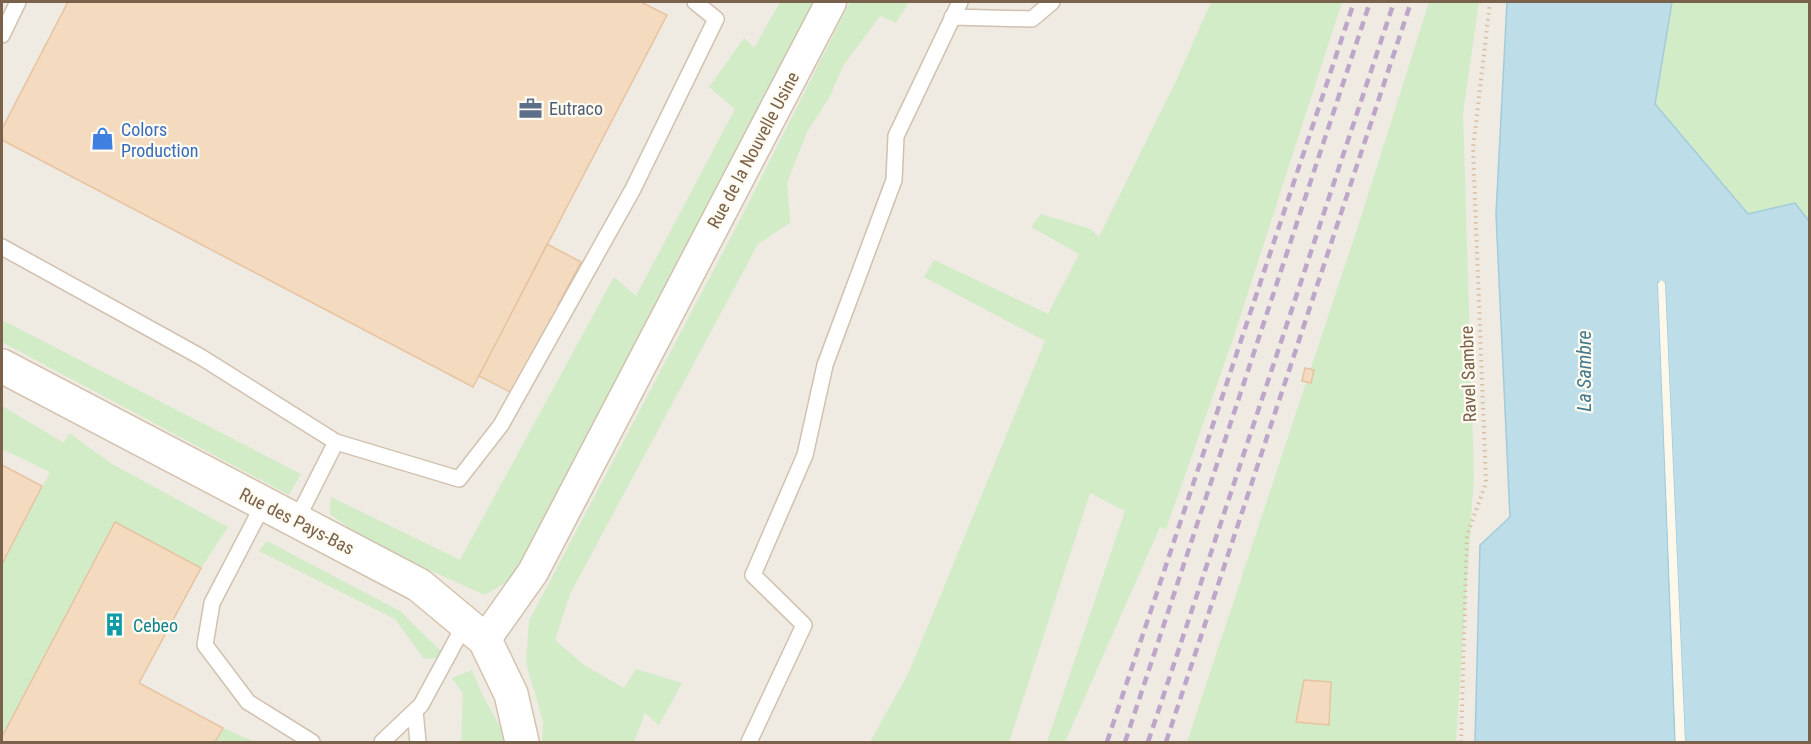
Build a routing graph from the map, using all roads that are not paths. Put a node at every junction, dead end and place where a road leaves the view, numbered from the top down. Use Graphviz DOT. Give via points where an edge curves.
graph roads {
  1 [pos="18,2"];
  2 [pos="695,2"];
  3 [pos="831,2"];
  4 [pos="960,2"];
  5 [pos="1053,2"];
  6 [pos="952,17"];
  7 [pos="2,35"];
  8 [pos="2,247"];
  9 [pos="2,366"];
  10 [pos="336,442"];
  11 [pos="263,505"];
  12 [pos="296,521"];
  13 [pos="475,631"];
  14 [pos="416,711"];
  15 [pos="312,742"];
  16 [pos="382,742"];
  17 [pos="418,742"];
  18 [pos="522,742"];
  19 [pos="749,742"];
  1 -- 7 [label="lane"];
  2 -- 10 [label="lane" via="716,19 643,168 501,425 459,479"];
  3 -- 13 [label="street, Rue de la Nouvelle Usine" via="532,572"];
  4 -- 6 [label="lane"];
  5 -- 6 [label="lane" via="1032,19"];
  6 -- 19 [label="lane" via="896,136 894,180 825,365 805,455 753,575 804,626"];
  8 -- 10 [label="lane" via="201,357"];
  9 -- 11 [label="street, Rue des Pays-Bas"];
  10 -- 12 [label="lane"];
  11 -- 12 [label="street, Rue des Pays-Bas"];
  11 -- 15 [label="lane" via="212,603 205,645 248,702"];
  12 -- 13 [label="street, Rue des Pays-Bas" via="418,585"];
  13 -- 14 [label="lane"];
  13 -- 18 [label="street, Rue des Pays-Bas" via="511,694"];
  14 -- 16 [label="lane"];
  14 -- 17 [label="lane"];
}
